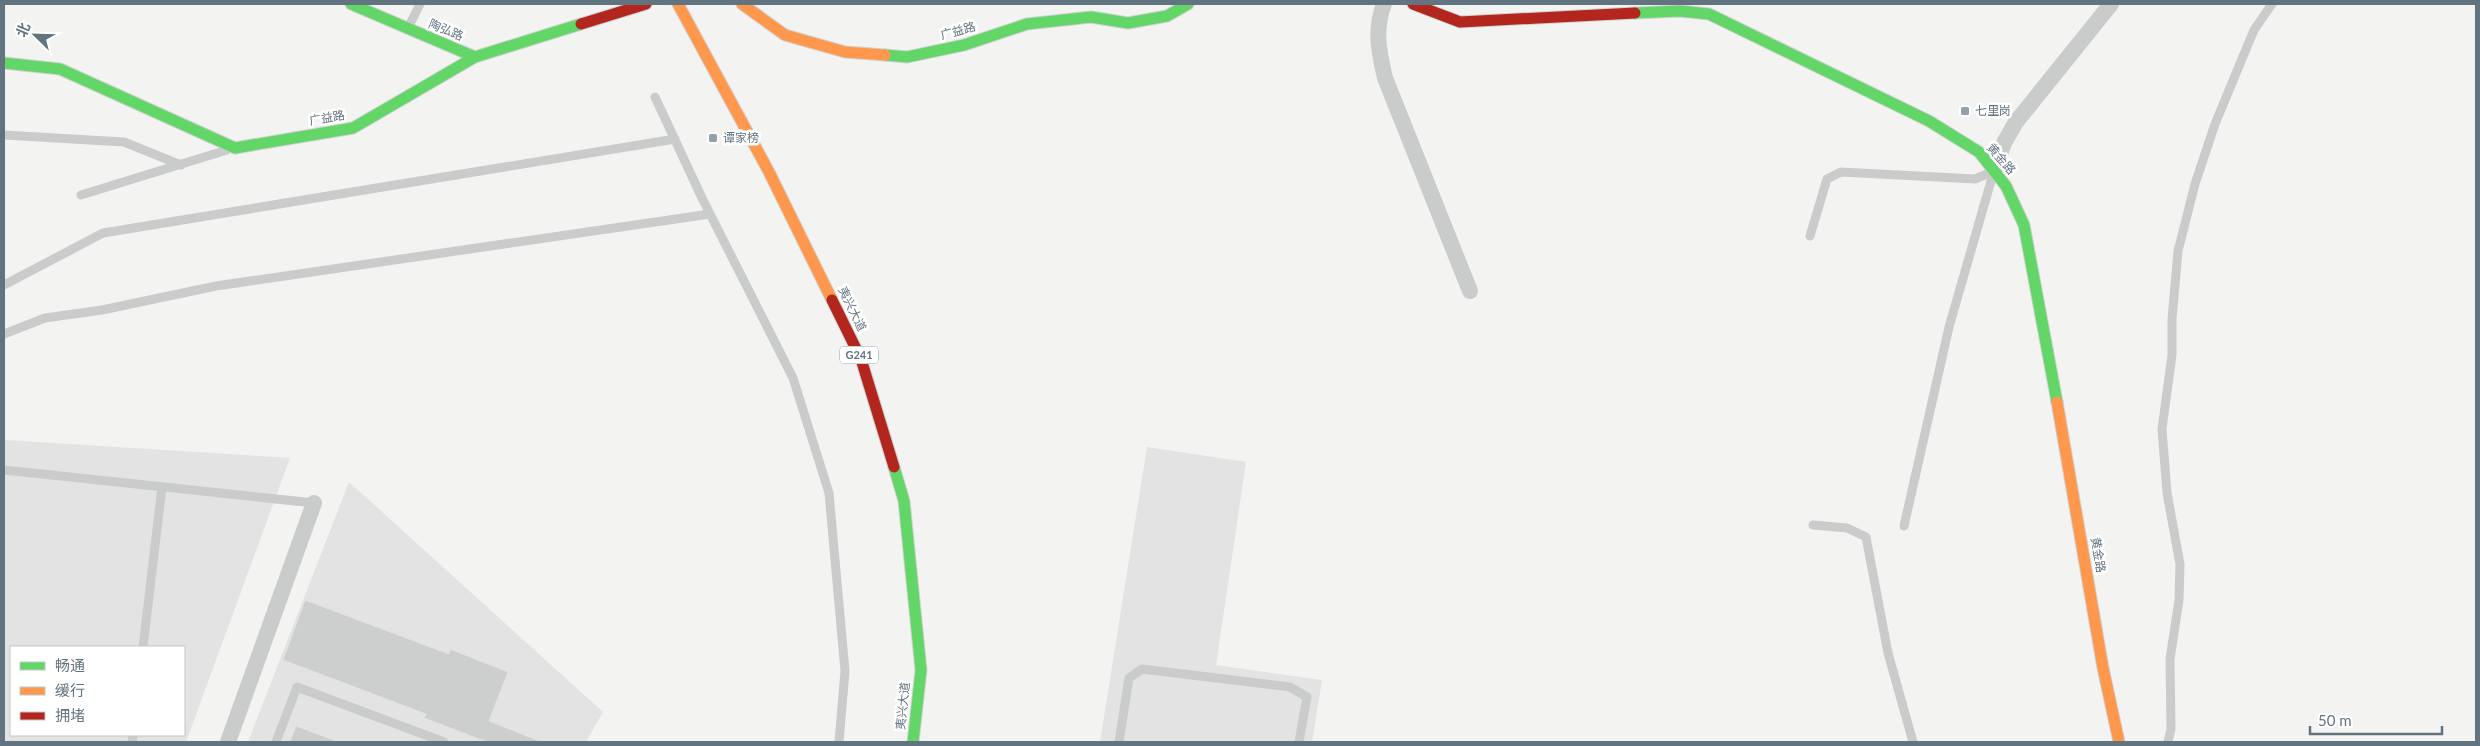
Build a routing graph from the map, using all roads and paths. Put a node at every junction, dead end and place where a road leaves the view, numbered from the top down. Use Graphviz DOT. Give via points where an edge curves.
graph roads {
  1 [pos="351,4"];
  2 [pos="420,4"];
  3 [pos="646,4"];
  4 [pos="678,4"];
  5 [pos="742,4"];
  6 [pos="1188,4"];
  7 [pos="1384,4"];
  8 [pos="1413,4"];
  9 [pos="2111,4"];
  10 [pos="2272,4"];
  11 [pos="408,28"];
  12 [pos="475,57"];
  13 [pos="4,63"];
  14 [pos="655,97"];
  15 [pos="4,134"];
  16 [pos="675,139"];
  17 [pos="235,148"];
  18 [pos="181,165"];
  19 [pos="1994,171"];
  20 [pos="80,195"];
  21 [pos="710,214"];
  22 [pos="1810,236"];
  23 [pos="4,285"];
  24 [pos="1470,291"];
  25 [pos="4,334"];
  26 [pos="4,470"];
  27 [pos="162,487"];
  28 [pos="314,503"];
  29 [pos="1813,524"];
  30 [pos="1904,526"];
  31 [pos="143,646"];
  32 [pos="228,742"];
  33 [pos="276,742"];
  34 [pos="444,742"];
  35 [pos="839,742"];
  36 [pos="913,742"];
  37 [pos="1119,742"];
  38 [pos="1299,742"];
  39 [pos="1912,742"];
  40 [pos="2118,742"];
  41 [pos="2168,742"];
  1 -- 11 [label="main road, 陶弘路"];
  2 -- 11 [label="lane"];
  3 -- 12 [label="main road, 广益路"];
  4 -- 36 [label="main road, 夷兴大道 / G241" via="769,172 861,359 904,501 921,670"];
  5 -- 6 [label="main road, 广益路" via="785,35 845,52 907,57 964,45 1027,24 1091,16 1128,23 1167,16"];
  7 -- 24 [label="street" via="1378,18 1377,44 1385,78"];
  8 -- 19 [label="main road, 黄金路" via="1460,22 1680,11 1709,14 1928,121 1978,152"];
  9 -- 19 [label="street" via="2016,122"];
  10 -- 41 [label="lane" via="2254,30 2215,124 2178,251 2172,355 2162,429 2167,493 2180,564 2179,600 2170,659 2171,729"];
  11 -- 12 [label="main road, 陶弘路"];
  12 -- 17 [label="main road, 广益路" via="353,128"];
  13 -- 17 [label="main road" via="60,69"];
  14 -- 16 [label="lane"];
  15 -- 18 [label="lane" via="124,142"];
  16 -- 21 [label="lane"];
  16 -- 23 [label="lane" via="104,233"];
  17 -- 18 [label="lane"];
  18 -- 20 [label="lane"];
  19 -- 22 [label="lane" via="1975,179 1841,172 1828,179"];
  19 -- 30 [label="lane" via="1950,327"];
  19 -- 40 [label="main road, 黄金路" via="2006,186 2024,225"];
  21 -- 25 [label="lane" via="216,286 102,310 45,318"];
  21 -- 35 [label="lane" via="792,378 829,492 846,672"];
  26 -- 27 [label="lane"];
  27 -- 28 [label="lane"];
  27 -- 31 [label="lane"];
  28 -- 32 [label="street"];
  29 -- 39 [label="lane" via="1847,528 1866,537 1888,653"];
  33 -- 34 [label="lane" via="297,687"];
  37 -- 38 [label="lane" via="1130,678 1142,669 1290,687 1306,696"];
}
